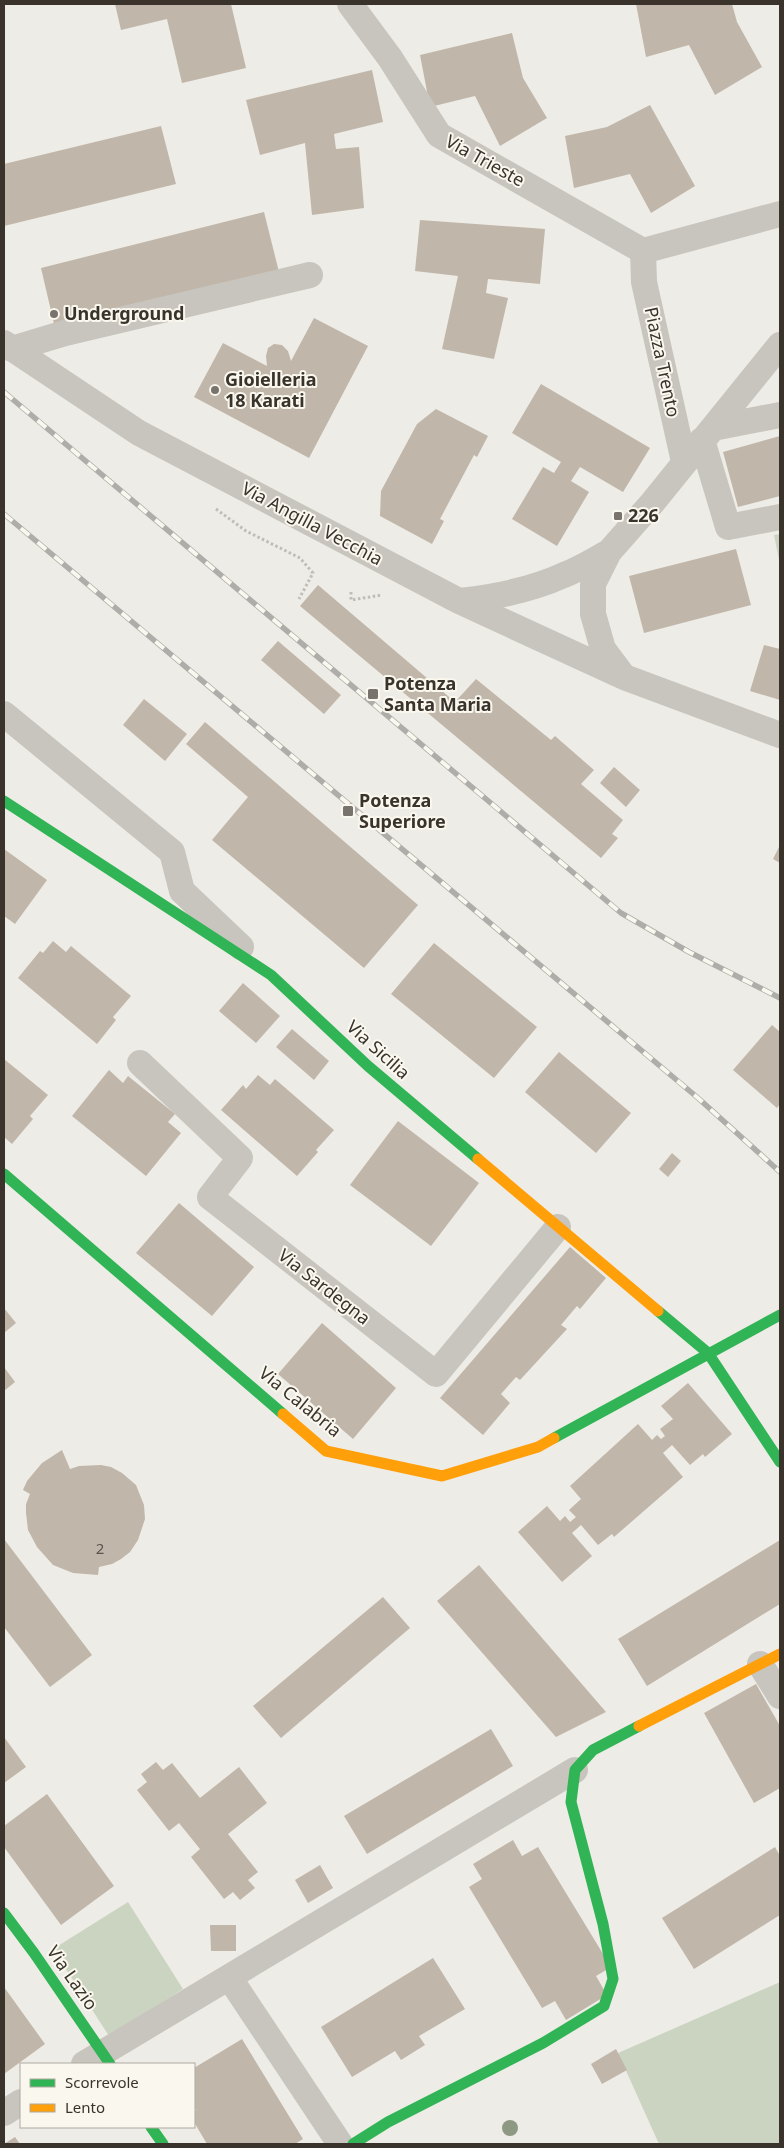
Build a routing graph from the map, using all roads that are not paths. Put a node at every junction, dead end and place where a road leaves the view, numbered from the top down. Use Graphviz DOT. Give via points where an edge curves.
graph roads {
  1 [pos="350,4"];
  2 [pos="780,214"];
  3 [pos="643,251"];
  4 [pos="310,275"];
  5 [pos="8,346"];
  6 [pos="780,346"];
  7 [pos="780,415"];
  8 [pos="708,434"];
  9 [pos="684,462"];
  10 [pos="780,517"];
  11 [pos="609,552"];
  12 [pos="459,601"];
  13 [pos="624,677"];
  14 [pos="4,714"];
  15 [pos="780,735"];
  16 [pos="4,802"];
  17 [pos="271,974"];
  18 [pos="140,1063"];
  19 [pos="4,1174"];
  20 [pos="558,1227"];
  21 [pos="780,1315"];
  22 [pos="708,1353"];
  23 [pos="780,1462"];
  24 [pos="770,1659"];
  25 [pos="780,1696"];
  26 [pos="574,1770"];
  27 [pos="4,1913"];
  28 [pos="229,1977"];
  29 [pos="99,2060"];
  30 [pos="20,2103"];
  31 [pos="4,2113"];
  32 [pos="152,2128"];
  33 [pos="162,2144"];
  34 [pos="340,2144"];
  35 [pos="353,2144"];
  1 -- 3 [label="street, Via Trieste" via="440,135"];
  2 -- 3 [label="street"];
  3 -- 9 [label="street, Piazza Trento" via="644,282"];
  4 -- 5 [label="street, Via Angilla Vecchia"];
  5 -- 12 [label="street, Via Angilla Vecchia" via="139,433"];
  6 -- 8 [label="street"];
  7 -- 8 [label="street"];
  8 -- 9 [label="street"];
  8 -- 10 [label="street" via="728,527"];
  9 -- 11 [label="street"];
  11 -- 12 [label="street" via="537,586 492,598"];
  11 -- 13 [label="street" via="593,584 593,614 603,648"];
  12 -- 13 [label="street, Via Angilla Vecchia"];
  13 -- 15 [label="street, Via Angilla Vecchia"];
  14 -- 17 [label="street" via="172,852 182,891"];
  16 -- 17 [label="street, Via Sicilia"];
  17 -- 20 [label="street, Via Sicilia" via="368,1066"];
  18 -- 20 [label="street, Via Sardegna" via="240,1158 210,1197 436,1374"];
  19 -- 22 [label="street, Via Calabria" via="326,1450 442,1476 538,1447"];
  20 -- 22 [label="street, Via Sicilia"];
  21 -- 22 [label="street, Via Calabria"];
  22 -- 23 [label="street, Via Sicilia"];
  24 -- 25 [label="street"];
  24 -- 26 [label="street" via="593,1750"];
  26 -- 28 [label="street"];
  26 -- 35 [label="street" via="570,1802 604,1924 613,1979 604,2006 543,2043 388,2122"];
  27 -- 29 [label="street, Via Lazio" via="34,1953"];
  28 -- 29 [label="street"];
  28 -- 34 [label="street"];
  30 -- 31 [label="street"];
  32 -- 33 [label="street"];
}
